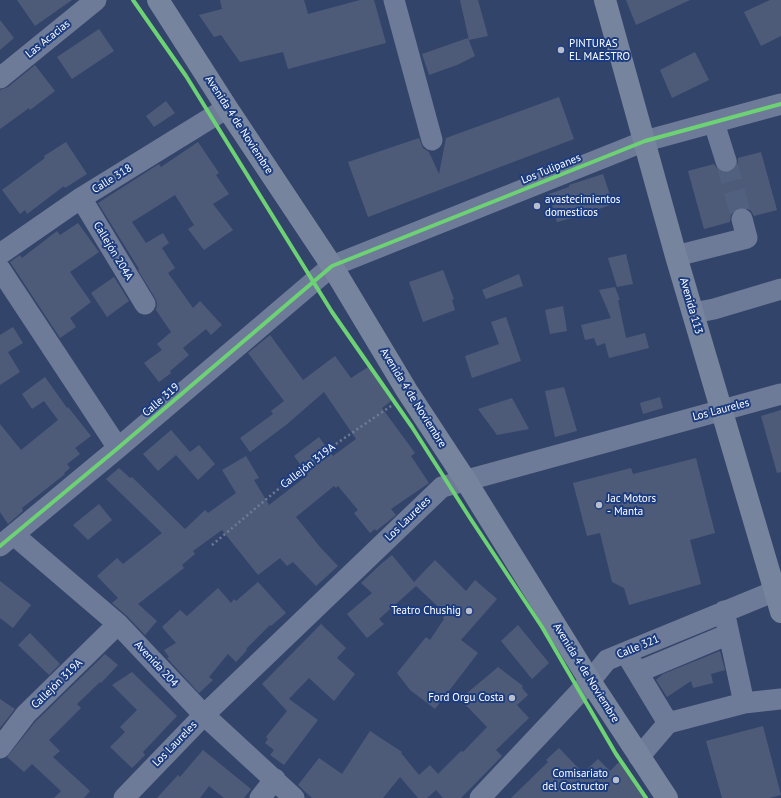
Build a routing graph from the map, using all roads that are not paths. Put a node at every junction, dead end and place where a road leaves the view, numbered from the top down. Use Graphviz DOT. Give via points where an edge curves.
graph roads {
  1 [pos="96,0"];
  2 [pos="158,0"];
  3 [pos="394,0"];
  4 [pos="605,0"];
  5 [pos="0,78"];
  6 [pos="781,104"];
  7 [pos="227,108"];
  8 [pos="714,123"];
  9 [pos="432,140"];
  10 [pos="645,141"];
  11 [pos="726,161"];
  12 [pos="81,198"];
  13 [pos="742,219"];
  14 [pos="0,254"];
  15 [pos="676,256"];
  16 [pos="332,266"];
  17 [pos="0,269"];
  18 [pos="781,289"];
  19 [pos="145,304"];
  20 [pos="692,313"];
  21 [pos="781,394"];
  22 [pos="721,410"];
  23 [pos="118,448"];
  24 [pos="466,481"];
  25 [pos="7,541"];
  26 [pos="776,590"];
  27 [pos="724,612"];
  28 [pos="781,612"];
  29 [pos="118,624"];
  30 [pos="729,634"];
  31 [pos="625,652"];
  32 [pos="638,672"];
  33 [pos="590,681"];
  34 [pos="781,699"];
  35 [pos="744,703"];
  36 [pos="204,715"];
  37 [pos="668,722"];
  38 [pos="0,748"];
  39 [pos="640,757"];
  40 [pos="275,779"];
  41 [pos="124,798"];
  42 [pos="260,798"];
  43 [pos="294,798"];
  44 [pos="480,798"];
  45 [pos="666,798"];
  1 -- 5 [label="street, Las Acacias"];
  2 -- 7 [label="main road, Avenida 4 de Noviembre"];
  3 -- 9 [label="street"];
  4 -- 10 [label="main road, Avenida 113"];
  6 -- 8 [label="street, Los Tulipanes"];
  7 -- 12 [label="street, Calle 318"];
  7 -- 16 [label="main road, Avenida 4 de Noviembre"];
  8 -- 10 [label="street, Los Tulipanes"];
  8 -- 11 [label="street"];
  10 -- 15 [label="main road, Avenida 113"];
  10 -- 16 [label="street, Los Tulipanes"];
  12 -- 14 [label="street, Calle 318"];
  12 -- 19 [label="street, Callejón 204A"];
  13 -- 15 [label="street" via="747,238"];
  15 -- 20 [label="main road, Avenida 113"];
  16 -- 23 [label="street, Calle 319"];
  16 -- 24 [label="main road, Avenida 4 de Noviembre" via="398,400"];
  17 -- 23 [label="street"];
  18 -- 20 [label="street"];
  20 -- 22 [label="main road, Avenida 113"];
  21 -- 22 [label="street, Los Laureles"];
  22 -- 24 [label="street, Los Laureles"];
  22 -- 26 [label="main road, Avenida 113"];
  23 -- 25 [label="street, Calle 319"];
  24 -- 33 [label="main road, Avenida 4 de Noviembre"];
  24 -- 36 [label="street, Los Laureles" via="442,487"];
  25 -- 29 [label="street, Avenida 204"];
  26 -- 27 [label="street, Calle 321"];
  26 -- 28 [label="main road, Avenida 113"];
  27 -- 30 [label="street"];
  27 -- 31 [label="street, Calle 321"];
  29 -- 36 [label="street, Avenida 204"];
  29 -- 38 [label="street, Callejón 319A" via="26,714"];
  30 -- 32 [label="street"];
  30 -- 35 [label="street"];
  31 -- 32 [label="street"];
  31 -- 33 [label="street, Calle 321" via="607,660"];
  32 -- 37 [label="street"];
  33 -- 39 [label="main road, Avenida 4 de Noviembre"];
  33 -- 44 [label="street, Calle 321"];
  34 -- 35 [label="street"];
  35 -- 37 [label="street"];
  36 -- 40 [label="street, Avenida 204"];
  36 -- 41 [label="street, Los Laureles"];
  37 -- 39 [label="street"];
  39 -- 45 [label="main road, Avenida 4 de Noviembre"];
  40 -- 42 [label="street"];
  40 -- 43 [label="street, Avenida 204"];
}
